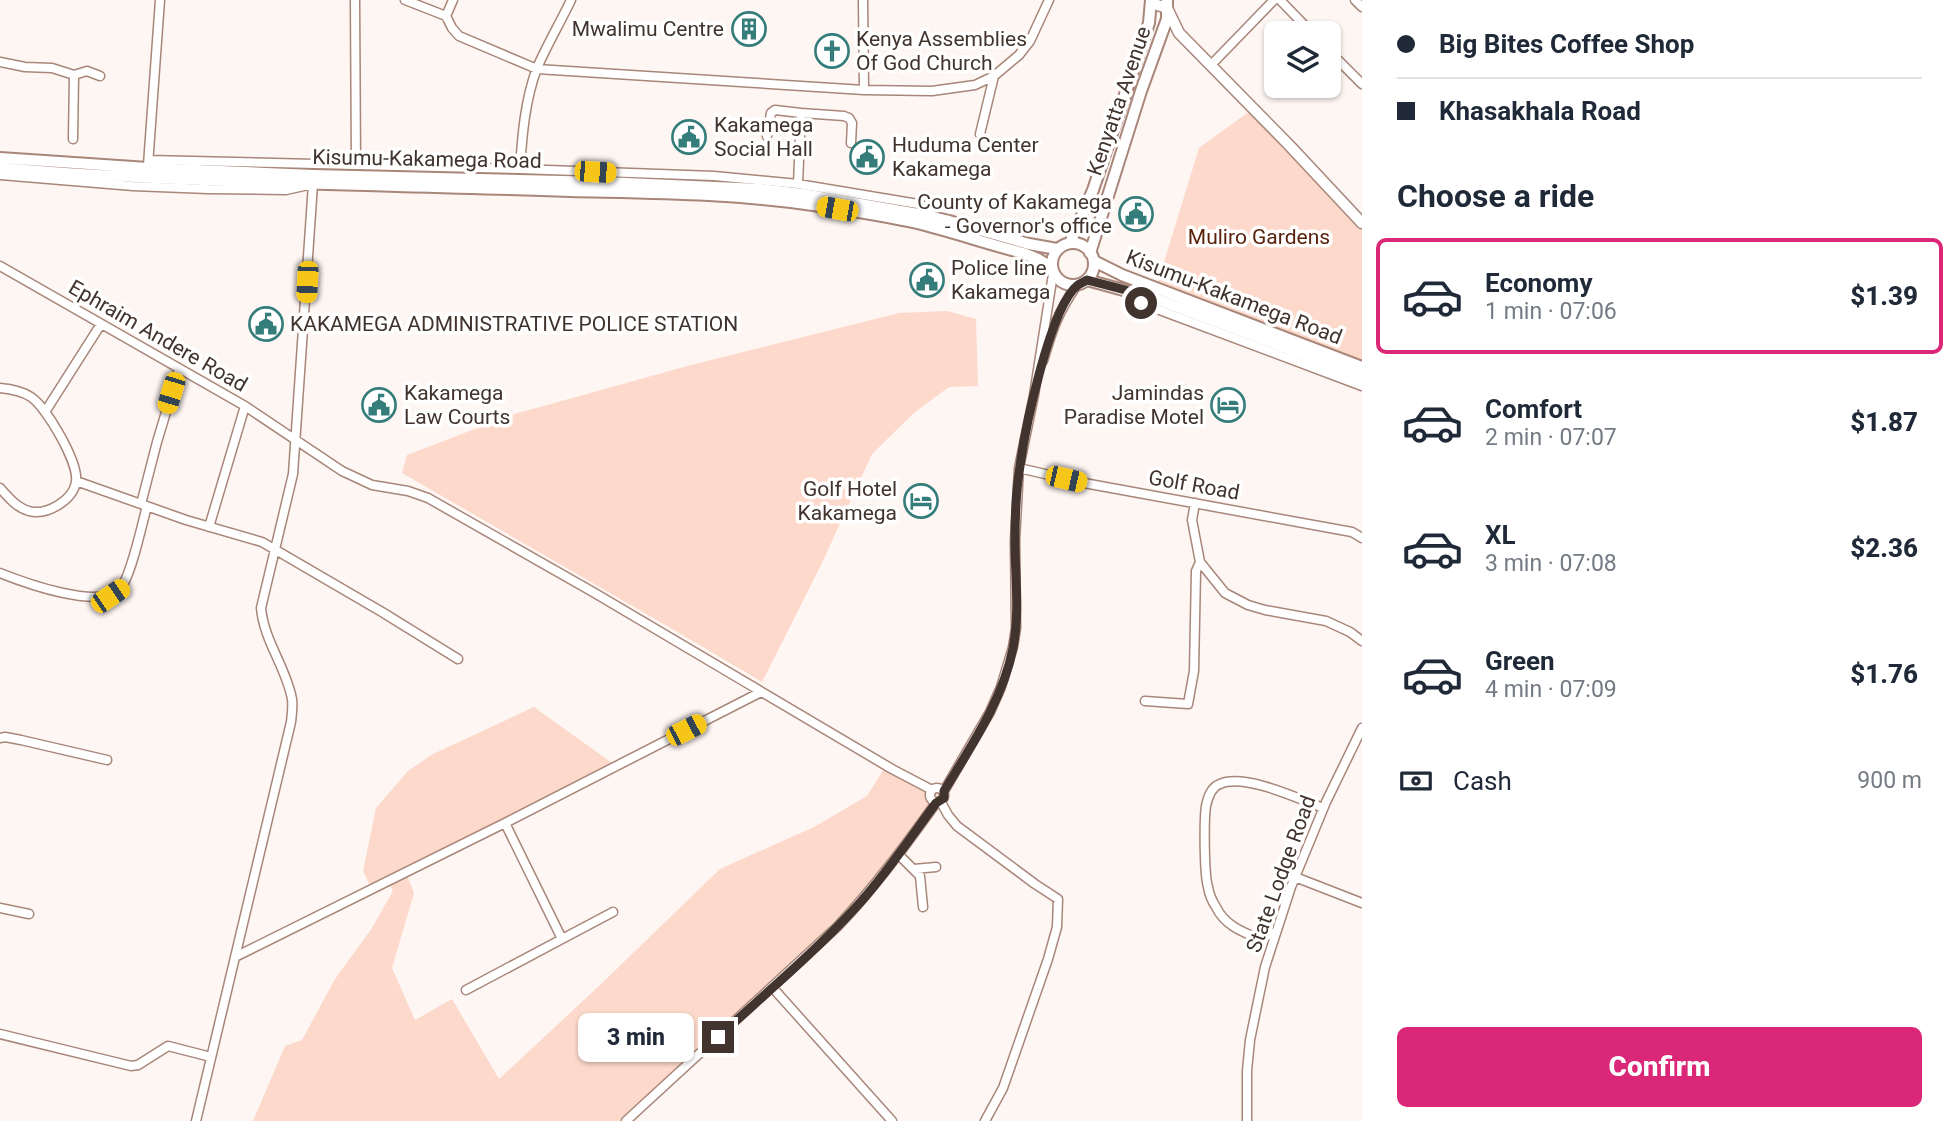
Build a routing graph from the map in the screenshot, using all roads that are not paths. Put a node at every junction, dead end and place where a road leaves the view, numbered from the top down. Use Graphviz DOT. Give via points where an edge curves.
graph roads {
  1 [pos="160,0"];
  2 [pos="355,0"];
  3 [pos="405,0"];
  4 [pos="453,0"];
  5 [pos="571,0"];
  6 [pos="863,0"];
  7 [pos="1049,0"];
  8 [pos="1274,0"];
  9 [pos="1280,0"];
  10 [pos="1355,0"];
  11 [pos="1151,1"];
  12 [pos="1167,4"];
  13 [pos="1362,7"];
  14 [pos="446,16"];
  15 [pos="1300,21"];
  16 [pos="1149,23"];
  17 [pos="1163,30"];
  18 [pos="1180,33"];
  19 [pos="0,62"];
  20 [pos="1341,63"];
  21 [pos="1212,65"];
  22 [pos="537,69"];
  23 [pos="74,75"];
  24 [pos="100,76"];
  25 [pos="994,76"];
  26 [pos="1362,84"];
  27 [pos="864,90"];
  28 [pos="801,113"];
  29 [pos="980,134"];
  30 [pos="767,136"];
  31 [pos="72,139"];
  32 [pos="851,143"];
  33 [pos="0,158"];
  34 [pos="148,164"];
  35 [pos="356,165"];
  36 [pos="0,168"];
  37 [pos="520,169"];
  38 [pos="573,172"];
  39 [pos="0,175"];
  40 [pos="591,182"];
  41 [pos="313,184"];
  42 [pos="798,184"];
  43 [pos="1093,190"];
  44 [pos="1107,196"];
  45 [pos="1360,216"];
  46 [pos="934,218"];
  47 [pos="1070,243"];
  48 [pos="1057,250"];
  49 [pos="1092,257"];
  50 [pos="0,266"];
  51 [pos="1052,270"];
  52 [pos="1082,283"];
  53 [pos="1133,292"];
  54 [pos="102,324"];
  55 [pos="1360,366"];
  56 [pos="179,369"];
  57 [pos="1362,377"];
  58 [pos="1362,386"];
  59 [pos="0,388"];
  60 [pos="1034,395"];
  61 [pos="245,406"];
  62 [pos="45,412"];
  63 [pos="296,440"];
  64 [pos="1019,468"];
  65 [pos="76,481"];
  66 [pos="0,488"];
  67 [pos="1195,503"];
  68 [pos="144,505"];
  69 [pos="209,527"];
  70 [pos="1362,538"];
  71 [pos="274,551"];
  72 [pos="1200,562"];
  73 [pos="0,573"];
  74 [pos="1362,641"];
  75 [pos="457,659"];
  76 [pos="761,692"];
  77 [pos="1145,701"];
  78 [pos="1362,728"];
  79 [pos="0,738"];
  80 [pos="107,760"];
  81 [pos="932,790"];
  82 [pos="944,791"];
  83 [pos="939,802"];
  84 [pos="1323,808"];
  85 [pos="505,823"];
  86 [pos="899,855"];
  87 [pos="936,867"];
  88 [pos="914,869"];
  89 [pos="1295,877"];
  90 [pos="1362,903"];
  91 [pos="0,908"];
  92 [pos="923,908"];
  93 [pos="613,912"];
  94 [pos="29,914"];
  95 [pos="1276,932"];
  96 [pos="562,939"];
  97 [pos="235,957"];
  98 [pos="772,988"];
  99 [pos="466,989"];
  100 [pos="0,1034"];
  101 [pos="211,1057"];
  102 [pos="196,1121"];
  103 [pos="626,1121"];
  104 [pos="892,1121"];
  105 [pos="985,1121"];
  106 [pos="1247,1121"];
  1 -- 34 [label="street"];
  2 -- 35 [label="street"];
  3 -- 14 [label="street"];
  4 -- 14 [label="street"];
  5 -- 22 [label="street"];
  6 -- 27 [label="street"];
  7 -- 25 [label="street" via="1030,41"];
  8 -- 21 [label="street"];
  9 -- 15 [label="street"];
  10 -- 13 [label="street"];
  11 -- 12 [label="main road"];
  11 -- 16 [label="highway, Kenyatta Avenue"];
  12 -- 17 [label="highway, Kenyatta Avenue"];
  12 -- 18 [label="main road"];
  14 -- 22 [label="street" via="459,36"];
  16 -- 17 [label="main road"];
  16 -- 43 [label="highway, Kenyatta Avenue"];
  17 -- 18 [label="main road"];
  17 -- 44 [label="highway, Kenyatta Avenue"];
  18 -- 21 [label="main road"];
  19 -- 23 [label="street"];
  20 -- 26 [label="street"];
  21 -- 45 [label="main road"];
  22 -- 27 [label="street"];
  22 -- 37 [label="street" via="528,99"];
  23 -- 24 [label="street" via="87,71"];
  23 -- 31 [label="street"];
  25 -- 27 [label="street" via="975,85 932,91"];
  25 -- 29 [label="street"];
  28 -- 30 [label="street" via="775,110"];
  28 -- 32 [label="street" via="849,118"];
  28 -- 42 [label="street"];
  33 -- 34 [label="highway, Kisumu-Kakamega Road"];
  34 -- 35 [label="street"];
  34 -- 40 [label="highway, Kisumu-Kakamega Road" via="313,175"];
  35 -- 37 [label="street"];
  36 -- 41 [label="highway, Kisumu-Kakamega Road"];
  37 -- 38 [label="street"];
  38 -- 40 [label="street"];
  38 -- 42 [label="street"];
  39 -- 41 [label="street" via="208,189 285,190"];
  40 -- 46 [label="highway, Kisumu-Kakamega Road" via="760,189"];
  41 -- 51 [label="highway, Kisumu-Kakamega Road" via="776,200 916,223 1023,253"];
  41 -- 63 [label="street"];
  42 -- 46 [label="street" via="918,204"];
  43 -- 44 [label="highway"];
  43 -- 47 [label="highway, Kenyatta Avenue"];
  44 -- 49 [label="highway, Kenyatta Avenue"];
  46 -- 48 [label="highway, Kisumu-Kakamega Road"];
  47 -- 48 [label="highway"];
  47 -- 49 [label="highway" via="1082,245"];
  48 -- 51 [label="highway"];
  49 -- 52 [label="highway" via="1093,271"];
  49 -- 55 [label="highway, Kisumu-Kakamega Road" via="1122,275"];
  50 -- 54 [label="street, Ephraim Andere Road"];
  51 -- 52 [label="highway" via="1063,284"];
  51 -- 60 [label="street"];
  52 -- 53 [label="highway, Kisumu-Kakamega Road"];
  52 -- 60 [label="street" via="1055,323"];
  53 -- 57 [label="highway, Kisumu-Kakamega Road"];
  53 -- 58 [label="street" via="1141,303"];
  54 -- 56 [label="street, Ephraim Andere Road"];
  54 -- 62 [label="street"];
  56 -- 61 [label="street, Ephraim Andere Road"];
  56 -- 68 [label="street"];
  59 -- 62 [label="street" via="32,397"];
  60 -- 64 [label="street"];
  61 -- 63 [label="street, Ephraim Andere Road"];
  61 -- 69 [label="street"];
  62 -- 65 [label="street" via="75,469"];
  63 -- 71 [label="street" via="293,474"];
  63 -- 76 [label="street, Ephraim Andere Road" via="359,480 428,498"];
  64 -- 67 [label="street, Golf Road"];
  64 -- 82 [label="street" via="1013,647 1002,687"];
  65 -- 66 [label="street" via="72,493 43,512 18,506"];
  65 -- 68 [label="street"];
  67 -- 70 [label="street, Golf Road" via="1352,532"];
  67 -- 72 [label="street" via="1192,520"];
  68 -- 69 [label="street"];
  68 -- 73 [label="street" via="128,573 121,588 110,596 54,591"];
  69 -- 71 [label="street" via="262,542"];
  71 -- 75 [label="street"];
  71 -- 97 [label="street" via="262,621 288,683 292,707"];
  72 -- 74 [label="street" via="1225,593 1248,606 1326,621"];
  72 -- 77 [label="street" via="1188,704"];
  76 -- 81 [label="street, Ephraim Andere Road"];
  76 -- 85 [label="street"];
  78 -- 84 [label="street, State Lodge Road"];
  79 -- 80 [label="street"];
  81 -- 82 [label="street"];
  81 -- 83 [label="street" via="931,798"];
  82 -- 83 [label="street"];
  83 -- 86 [label="street"];
  83 -- 105 [label="street" via="957,827 1058,899 1058,927 1048,958 1003,1088"];
  84 -- 89 [label="street, State Lodge Road"];
  84 -- 95 [label="street" via="1245,782 1222,783 1210,793 1206,807 1207,885 1216,908 1226,922 1257,939"];
  85 -- 96 [label="street"];
  85 -- 97 [label="street"];
  86 -- 88 [label="street"];
  86 -- 98 [label="street" via="858,905"];
  87 -- 88 [label="street"];
  88 -- 92 [label="street" via="920,876"];
  89 -- 90 [label="street"];
  89 -- 95 [label="street, State Lodge Road"];
  91 -- 94 [label="street"];
  93 -- 96 [label="street"];
  95 -- 106 [label="street, State Lodge Road" via="1250,1040"];
  96 -- 99 [label="street"];
  97 -- 101 [label="street"];
  98 -- 103 [label="street"];
  98 -- 104 [label="street"];
  100 -- 101 [label="street" via="131,1066 167,1046"];
  101 -- 102 [label="street"];
}
